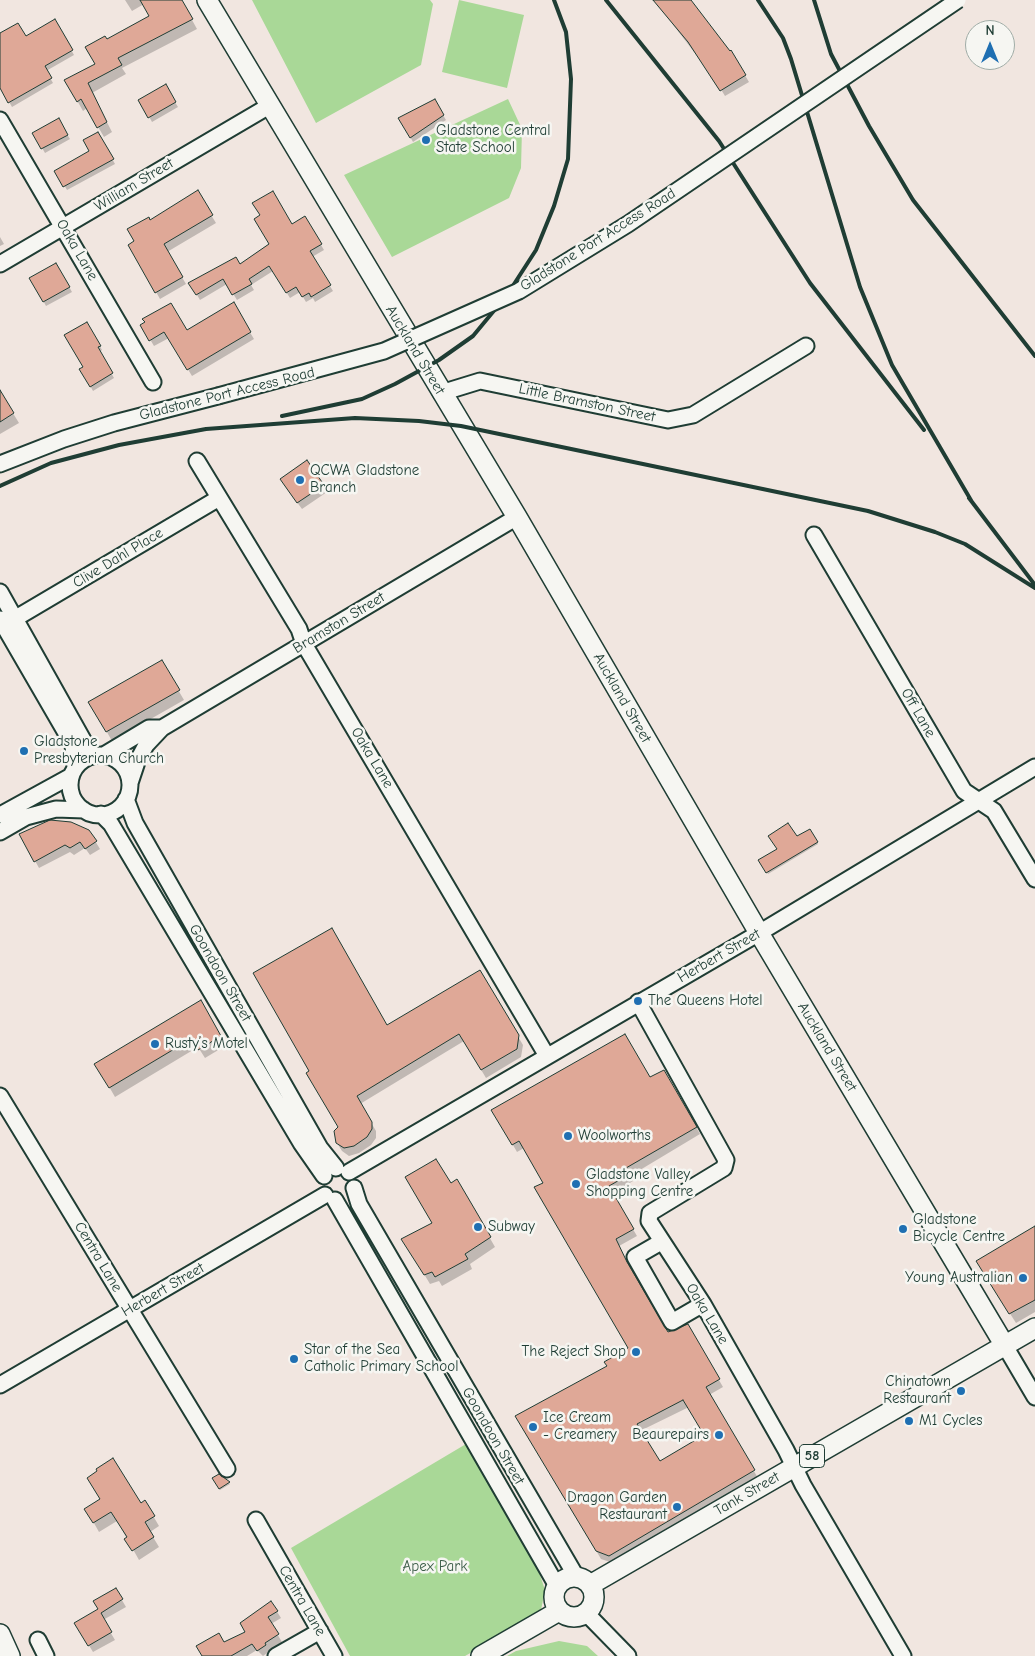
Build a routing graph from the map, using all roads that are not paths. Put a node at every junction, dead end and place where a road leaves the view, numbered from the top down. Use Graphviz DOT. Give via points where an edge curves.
graph roads {
  1 [pos="207,0"];
  2 [pos="958,0"];
  3 [pos="269,106"];
  4 [pos="0,120"];
  5 [pos="63,227"];
  6 [pos="0,264"];
  7 [pos="806,346"];
  8 [pos="153,382"];
  9 [pos="441,393"];
  10 [pos="197,461"];
  11 [pos="0,464"];
  12 [pos="219,498"];
  13 [pos="517,517"];
  14 [pos="814,535"];
  15 [pos="0,592"];
  16 [pos="16,618"];
  17 [pos="0,619"];
  18 [pos="304,644"];
  19 [pos="162,728"];
  20 [pos="98,756"];
  21 [pos="1035,767"];
  22 [pos="73,772"];
  23 [pos="130,783"];
  24 [pos="126,799"];
  25 [pos="980,800"];
  26 [pos="84,810"];
  27 [pos="101,814"];
  28 [pos="0,815"];
  29 [pos="0,832"];
  30 [pos="1035,879"];
  31 [pos="759,933"];
  32 [pos="638,1002"];
  33 [pos="547,1056"];
  34 [pos="0,1096"];
  35 [pos="336,1172"];
  36 [pos="354,1188"];
  37 [pos="330,1197"];
  38 [pos="661,1242"];
  39 [pos="130,1310"];
  40 [pos="706,1310"];
  41 [pos="1035,1328"];
  42 [pos="1005,1346"];
  43 [pos="0,1385"];
  44 [pos="1035,1397"];
  45 [pos="794,1467"];
  46 [pos="227,1469"];
  47 [pos="256,1520"];
  48 [pos="583,1582"];
  49 [pos="557,1586"];
  50 [pos="559,1611"];
  51 [pos="586,1613"];
  52 [pos="320,1631"];
  53 [pos="0,1634"];
  54 [pos="38,1640"];
  55 [pos="10,1656"];
  56 [pos="46,1656"];
  57 [pos="276,1656"];
  58 [pos="334,1656"];
  59 [pos="481,1656"];
  60 [pos="628,1656"];
  61 [pos="903,1656"];
  1 -- 3 [label="main road, Auckland Street"];
  2 -- 11 [label="street, Gladstone Port Access Road, bridge" via="628,224 519,291 384,351 81,433"];
  3 -- 5 [label="street, William Street"];
  3 -- 9 [label="main road, Auckland Street"];
  4 -- 5 [label="street, Oaka Lane"];
  5 -- 6 [label="street, William Street"];
  5 -- 8 [label="street, Oaka Lane"];
  7 -- 9 [label="street, Little Bramston Street" via="693,415 668,420 480,380"];
  9 -- 13 [label="main road, Auckland Street"];
  10 -- 12 [label="street, Oaka Lane"];
  12 -- 16 [label="street, Clive Dahl Place"];
  12 -- 18 [label="street, Oaka Lane" via="299,629"];
  13 -- 18 [label="street, Bramston Street"];
  13 -- 31 [label="main road, Auckland Street"];
  14 -- 25 [label="street, Off Lane" via="964,791"];
  15 -- 16 [label="street"];
  16 -- 20 [label="street"];
  17 -- 22 [label="street" via="74,745"];
  18 -- 19 [label="street, Bramston Street"];
  18 -- 33 [label="street, Oaka Lane"];
  19 -- 20 [label="street, Bramston Street" via="149,728"];
  19 -- 23 [label="street, Bramston Street" via="146,745"];
  20 -- 22 [label="street"];
  20 -- 23 [label="street" via="119,762"];
  21 -- 25 [label="street, Herbert Street"];
  22 -- 26 [label="street" via="71,791"];
  22 -- 28 [label="street"];
  23 -- 24 [label="street"];
  24 -- 27 [label="street" via="120,807"];
  24 -- 35 [label="street, Goondoon Street" via="140,832"];
  25 -- 30 [label="street, Off Lane" via="994,811"];
  25 -- 31 [label="street, Herbert Street"];
  26 -- 27 [label="street"];
  26 -- 29 [label="street" via="56,809 26,817"];
  27 -- 35 [label="street, Goondoon Street" via="111,824 301,1143"];
  31 -- 32 [label="street, Herbert Street"];
  31 -- 42 [label="main road, Auckland Street"];
  32 -- 33 [label="street, Herbert Street"];
  32 -- 38 [label="street, Oaka Lane" via="726,1160 724,1168 650,1213 649,1221"];
  33 -- 35 [label="street, Herbert Street"];
  34 -- 39 [label="street, Centra Lane"];
  35 -- 36 [label="street" via="353,1177"];
  35 -- 37 [label="street" via="322,1186"];
  36 -- 37 [label="street" via="347,1198"];
  36 -- 48 [label="street, Goondoon Street" via="359,1204"];
  37 -- 39 [label="street, Herbert Street"];
  37 -- 49 [label="street, Goondoon Street"];
  38 -- 40 [label="street, Oaka Lane"];
  38 -- 40 [label="street" via="635,1257 672,1322"];
  39 -- 43 [label="street, Herbert Street"];
  39 -- 46 [label="street, Centra Lane"];
  40 -- 45 [label="street, Oaka Lane"];
  41 -- 42 [label="main road, Tank Street / 58"];
  42 -- 44 [label="street, Auckland Street"];
  42 -- 45 [label="main road, Tank Street / 58"];
  45 -- 48 [label="main road, Tank Street / 58"];
  45 -- 61 [label="street, Oaka Lane"];
  47 -- 52 [label="street, Centra Lane"];
  48 -- 49 [label="main road, 58" via="566,1579"];
  48 -- 51 [label="main road" via="592,1591 593,1603"];
  49 -- 50 [label="main road" via="554,1602"];
  50 -- 51 [label="main road" via="570,1617"];
  50 -- 59 [label="main road"];
  51 -- 60 [label="street"];
  52 -- 57 [label="street"];
  52 -- 58 [label="street, Centra Lane"];
  53 -- 55 [label="main road"];
  54 -- 56 [label="street"];
}
